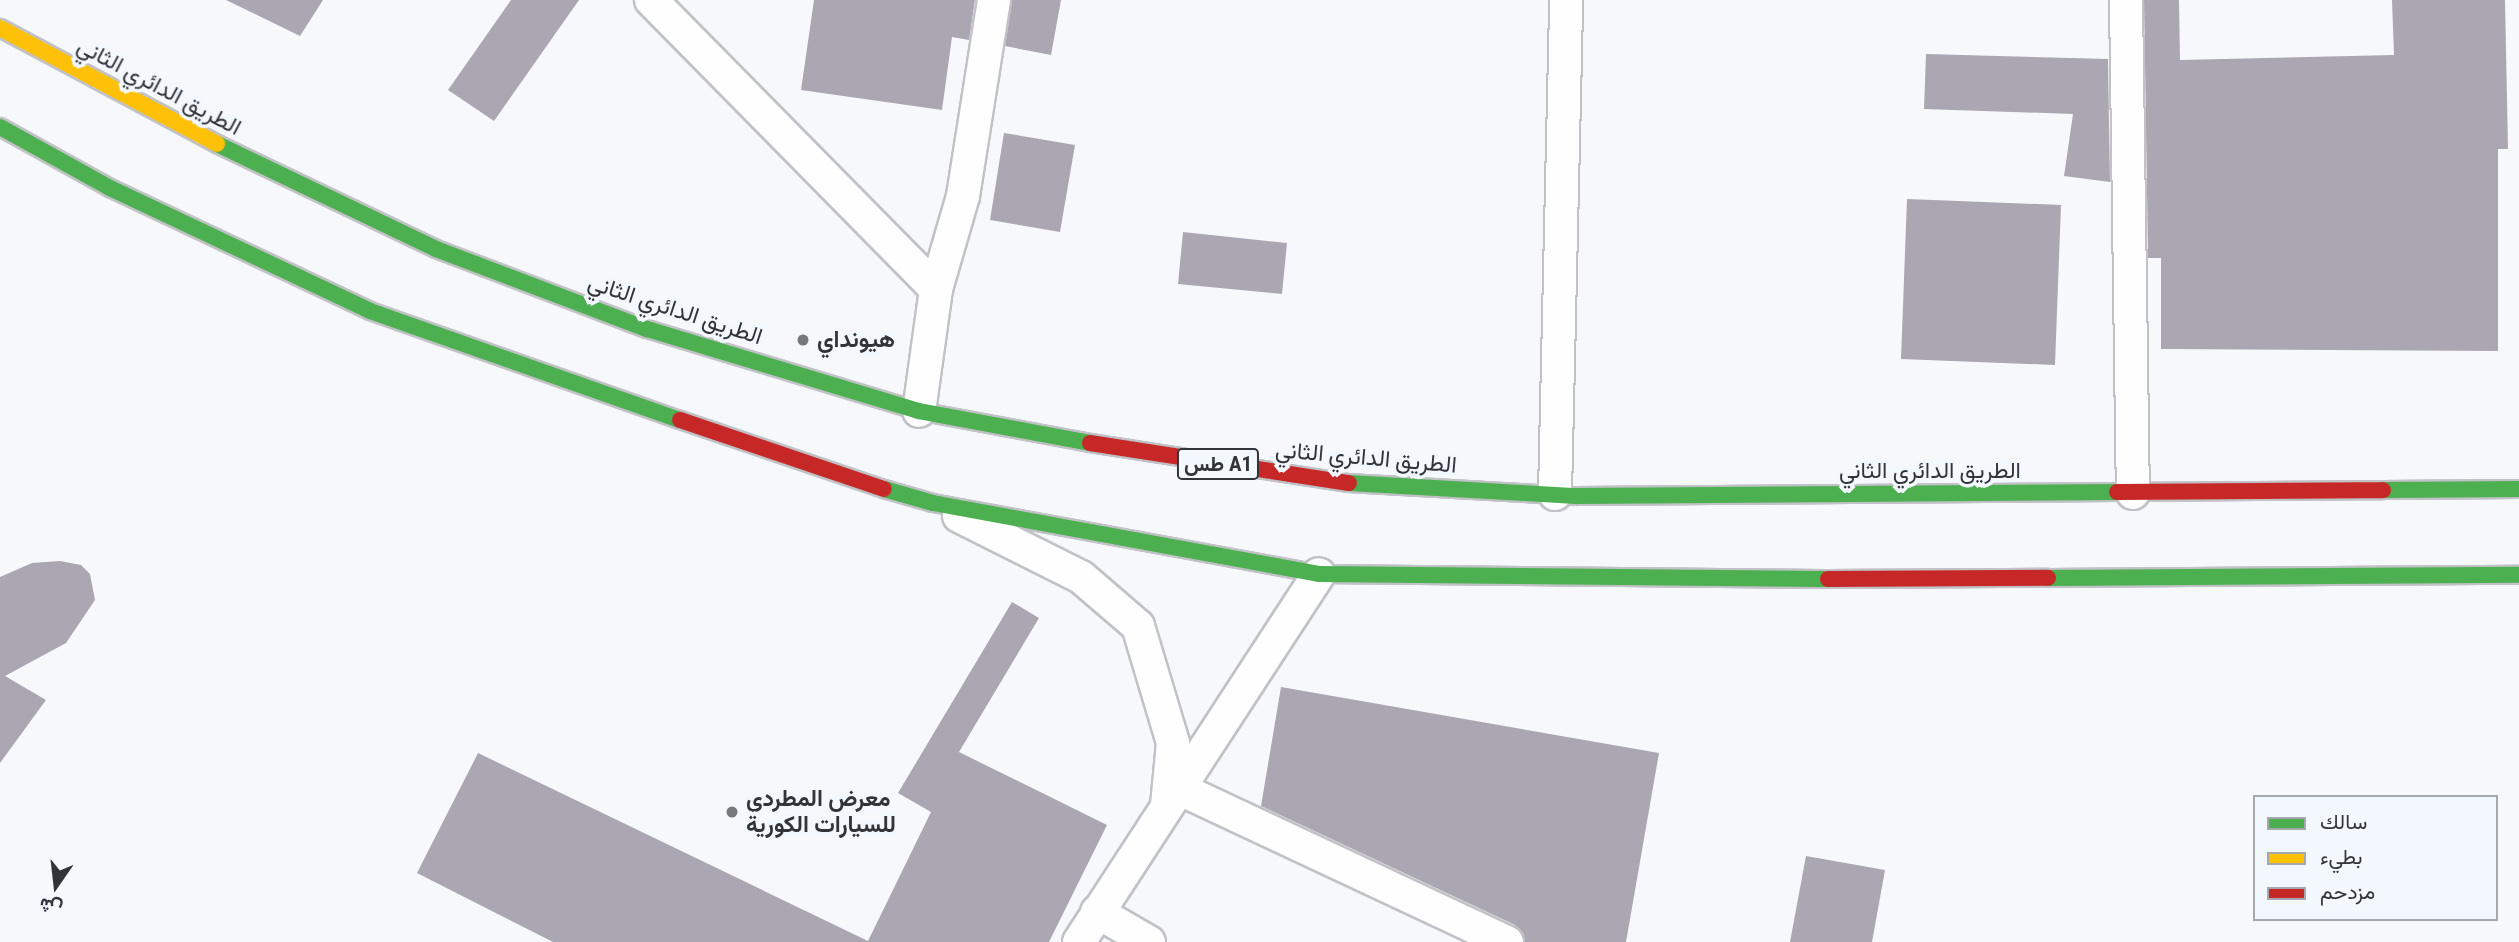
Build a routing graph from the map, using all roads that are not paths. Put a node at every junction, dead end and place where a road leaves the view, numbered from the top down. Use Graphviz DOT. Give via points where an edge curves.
graph roads {
  1 [pos="651,0"];
  2 [pos="994,0"];
  3 [pos="1566,0"];
  4 [pos="2126,0"];
  5 [pos="0,28"];
  6 [pos="0,127"];
  7 [pos="936,289"];
  8 [pos="919,411"];
  9 [pos="2519,489"];
  10 [pos="2133,493"];
  11 [pos="1555,494"];
  12 [pos="933,503"];
  13 [pos="1319,574"];
  14 [pos="2519,575"];
  15 [pos="1173,799"];
  16 [pos="1097,912"];
  17 [pos="1079,942"];
  18 [pos="1149,942"];
  19 [pos="1507,942"];
  1 -- 7 [label="street"];
  2 -- 7 [label="street" via="963,196"];
  3 -- 11 [label="street"];
  4 -- 10 [label="street"];
  5 -- 8 [label="highway, الطريق الدائري الثاني / طس A1" via="159,116 436,249 648,329"];
  6 -- 12 [label="highway" via="110,188 370,311 811,467"];
  7 -- 8 [label="street"];
  8 -- 11 [label="highway, الطريق الدائري الثاني / طس A1" via="1326,482"];
  9 -- 10 [label="highway, الطريق الدائري الثاني / طس A1"];
  10 -- 11 [label="highway, الطريق الدائري الثاني / طس A1"];
  12 -- 13 [label="highway"];
  12 -- 15 [label="street" via="1081,577 1138,626 1172,743"];
  13 -- 14 [label="highway" via="1822,579"];
  13 -- 15 [label="street"];
  15 -- 16 [label="street"];
  15 -- 19 [label="street"];
  16 -- 17 [label="street"];
  16 -- 18 [label="street"];
}
